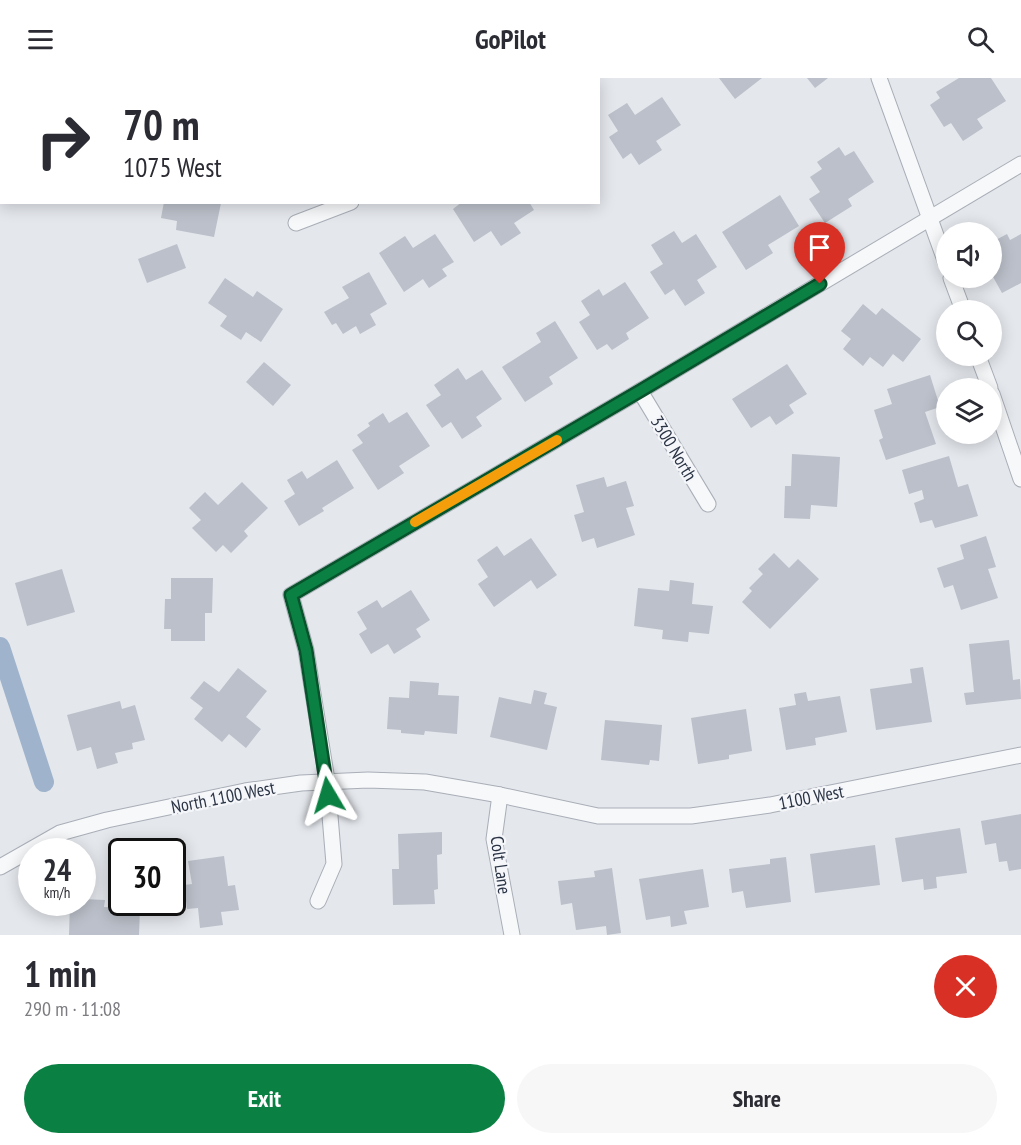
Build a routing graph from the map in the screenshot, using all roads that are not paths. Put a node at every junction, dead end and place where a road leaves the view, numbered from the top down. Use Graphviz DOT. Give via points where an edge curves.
graph roads {
  1 [pos="879,78"];
  2 [pos="1021,164"];
  3 [pos="348,204"];
  4 [pos="930,217"];
  5 [pos="296,223"];
  6 [pos="936,234"];
  7 [pos="640,391"];
  8 [pos="1002,423"];
  9 [pos="1021,479"];
  10 [pos="708,504"];
  11 [pos="1021,755"];
  12 [pos="327,780"];
  13 [pos="500,795"];
  14 [pos="598,816"];
  15 [pos="0,867"];
  16 [pos="318,901"];
  17 [pos="512,935"];
  1 -- 4 [label="street"];
  2 -- 4 [label="street"];
  3 -- 5 [label="street"];
  4 -- 6 [label="street"];
  4 -- 7 [label="street"];
  7 -- 10 [label="street, 3300 North"];
  7 -- 12 [label="street" via="291,595 306,650"];
  8 -- 9 [label="street"];
  11 -- 14 [label="street, 1100 West" via="759,807 691,816"];
  12 -- 13 [label="street, North 1100 West" via="425,782"];
  12 -- 15 [label="street, North 1100 West" via="245,791 107,820 60,833"];
  12 -- 16 [label="street" via="334,864"];
  13 -- 14 [label="street, North 1100 West"];
  13 -- 17 [label="street, Colt Lane" via="494,839"];
}
